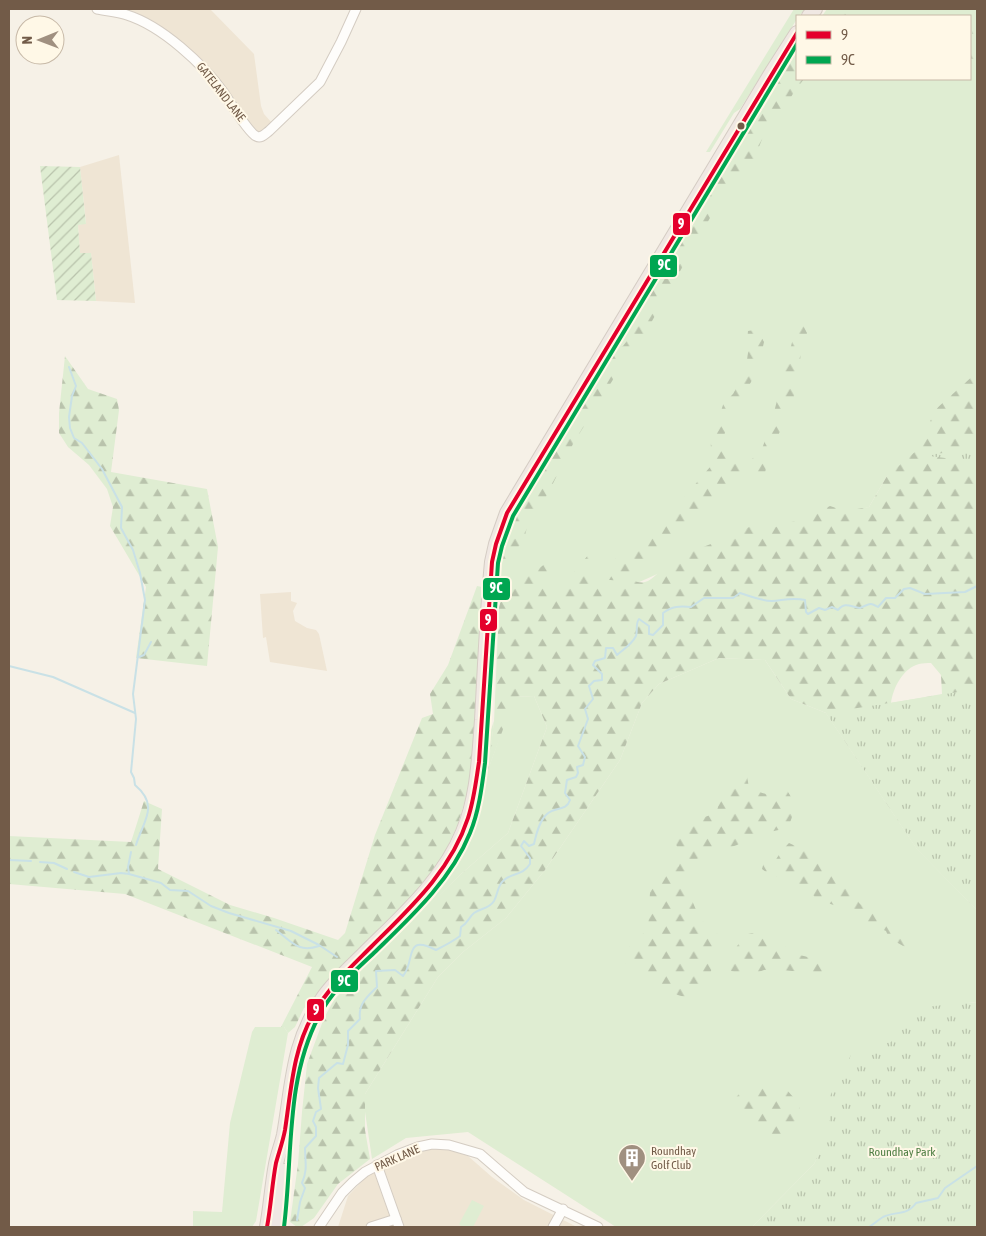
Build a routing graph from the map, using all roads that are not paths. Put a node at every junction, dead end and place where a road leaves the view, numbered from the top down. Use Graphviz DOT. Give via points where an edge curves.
graph roads {
  1 [pos="97,9"];
  2 [pos="356,9"];
  3 [pos="796,35"];
  4 [pos="284,1136"];
  5 [pos="377,1165"];
  6 [pos="563,1209"];
  7 [pos="398,1223"];
  8 [pos="267,1227"];
  9 [pos="278,1227"];
  10 [pos="319,1227"];
  11 [pos="371,1227"];
  12 [pos="554,1227"];
  13 [pos="598,1227"];
  1 -- 2 [label="street, GATELAND LANE" via="128,15 175,42 196,60 254,135 259,137 264,136 320,82"];
  3 -- 4 [label="highway" via="507,514 492,562 479,765 464,831 448,861 418,900 324,996 301,1041 294,1065"];
  4 -- 8 [label="highway" via="276,1163"];
  4 -- 9 [label="highway" via="285,1164"];
  5 -- 6 [label="street, PARK LANE" via="418,1146 457,1147 480,1154 524,1192"];
  5 -- 7 [label="street"];
  5 -- 10 [label="street, PARK LANE" via="353,1182"];
  6 -- 12 [label="street"];
  6 -- 13 [label="street, PARK LANE"];
  7 -- 11 [label="street"];
}
